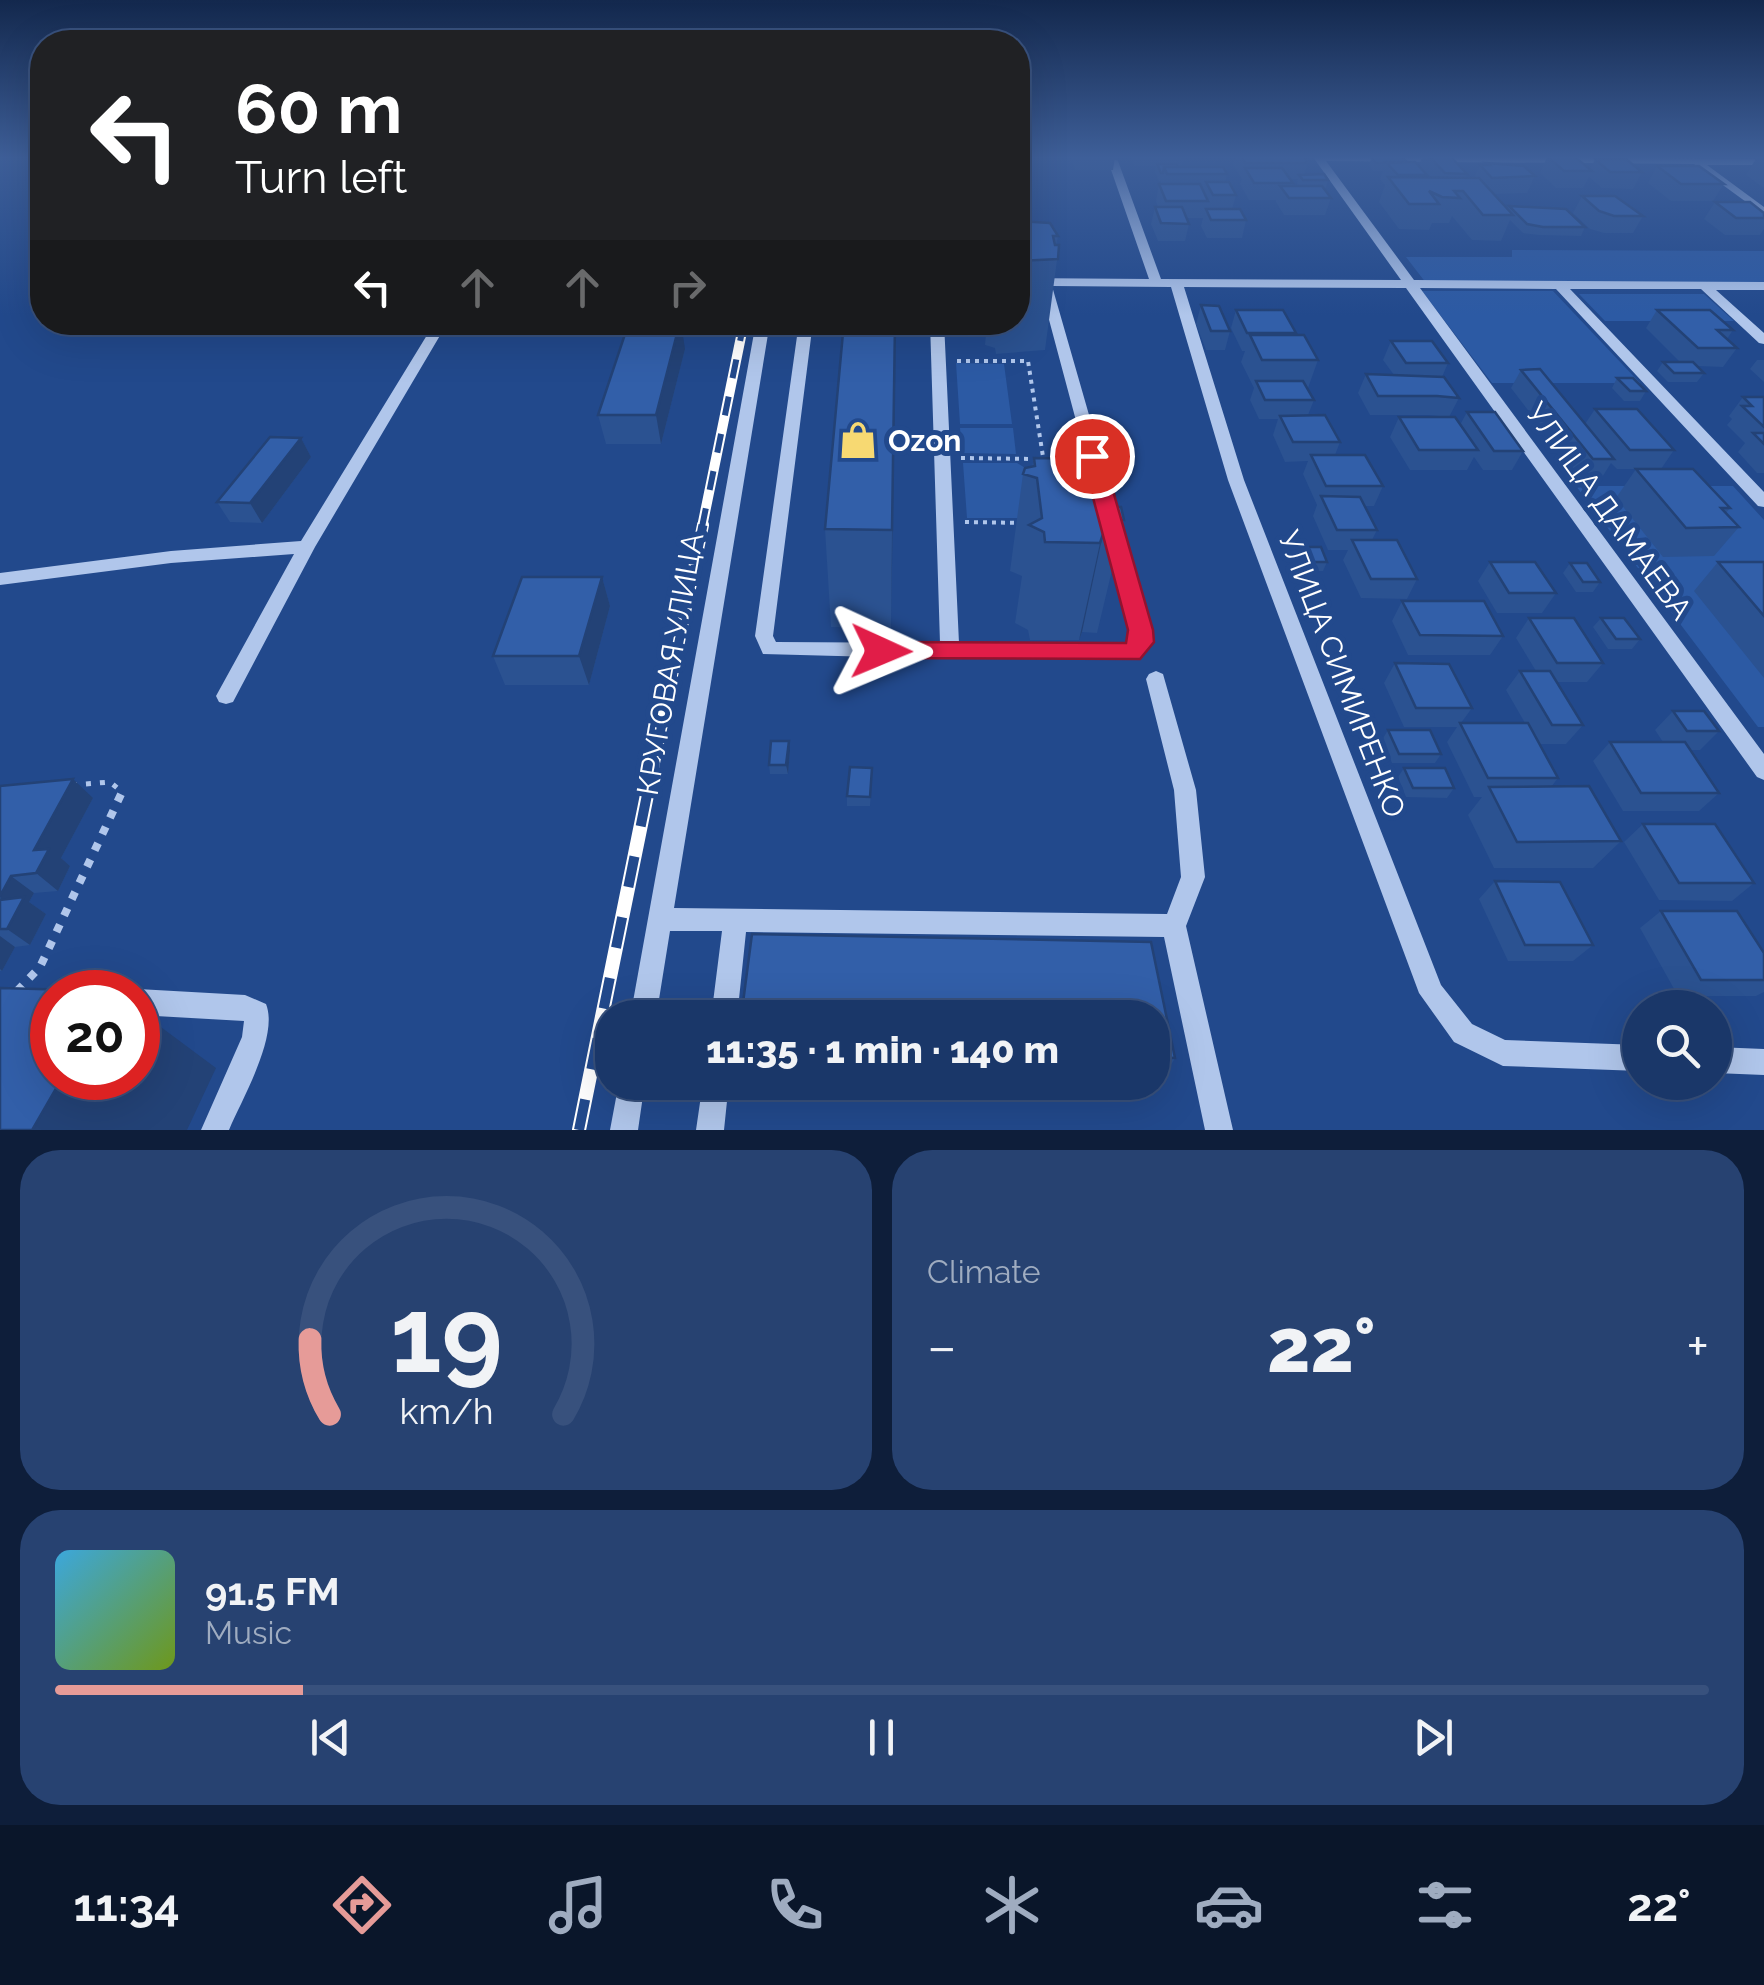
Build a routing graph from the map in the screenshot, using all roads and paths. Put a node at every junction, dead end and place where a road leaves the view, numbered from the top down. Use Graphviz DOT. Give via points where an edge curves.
graph roads {
  1 [pos="1134,210"];
  2 [pos="1356,210"];
  3 [pos="1030,282"];
  4 [pos="1045,282"];
  5 [pos="1166,282"];
  6 [pos="1410,284"];
  7 [pos="1559,284"];
  8 [pos="1705,286"];
  9 [pos="1764,286"];
  10 [pos="434,335"];
  11 [pos="761,335"];
  12 [pos="804,335"];
  13 [pos="938,335"];
  14 [pos="1764,340"];
  15 [pos="939,361"];
  16 [pos="943,458"];
  17 [pos="1044,459"];
  18 [pos="1046,475"];
  19 [pos="1764,502"];
  20 [pos="945,522"];
  21 [pos="1036,523"];
  22 [pos="306,547"];
  23 [pos="0,579"];
  24 [pos="950,652"];
  25 [pos="1156,679"];
  26 [pos="226,696"];
  27 [pos="1764,771"];
  28 [pos="58,786"];
  29 [pos="659,919"];
  30 [pos="736,920"];
  31 [pos="1174,926"];
  32 [pos="2,999"];
  33 [pos="646,1000"];
  34 [pos="726,1000"];
  35 [pos="160,1004"];
  36 [pos="1622,1057"];
  37 [pos="1732,1061"];
  38 [pos="1764,1062"];
  39 [pos="629,1100"];
  40 [pos="714,1100"];
  41 [pos="215,1130"];
  42 [pos="624,1130"];
  43 [pos="710,1130"];
  44 [pos="1219,1130"];
  1 -- 5 [label="street, УЛИЦА СИМИРЕНКО"];
  2 -- 6 [label="street, УЛИЦА ДАМАЕВА"];
  3 -- 4 [label="street"];
  4 -- 5 [label="street"];
  4 -- 24 [label="street" via="1141,642 1119,654"];
  5 -- 6 [label="street"];
  5 -- 36 [label="street, УЛИЦА СИМИРЕНКО" via="1432,993 1463,1033 1504,1053"];
  6 -- 7 [label="street"];
  6 -- 27 [label="street, УЛИЦА ДАМАЕВА"];
  7 -- 8 [label="street"];
  7 -- 19 [label="street"];
  8 -- 9 [label="street"];
  8 -- 14 [label="street"];
  10 -- 22 [label="street"];
  11 -- 29 [label="street, КРУГОВАЯ УЛИЦА"];
  12 -- 24 [label="street" via="764,644 777,650"];
  13 -- 15 [label="street"];
  15 -- 16 [label="street"];
  15 -- 17 [label="path" via="1028,362"];
  16 -- 17 [label="path"];
  16 -- 20 [label="street"];
  17 -- 18 [label="path"];
  20 -- 21 [label="path"];
  20 -- 24 [label="street"];
  22 -- 23 [label="street"];
  22 -- 26 [label="street"];
  25 -- 31 [label="street" via="1185,790 1193,877"];
  28 -- 32 [label="path" via="110,782 122,788 40,966"];
  29 -- 30 [label="street"];
  29 -- 33 [label="street, КРУГОВАЯ УЛИЦА"];
  30 -- 31 [label="street"];
  30 -- 34 [label="street"];
  31 -- 44 [label="street"];
  35 -- 41 [label="street" via="256,1013 255,1038"];
  37 -- 38 [label="street"];
  39 -- 42 [label="street"];
  40 -- 43 [label="street"];
}
